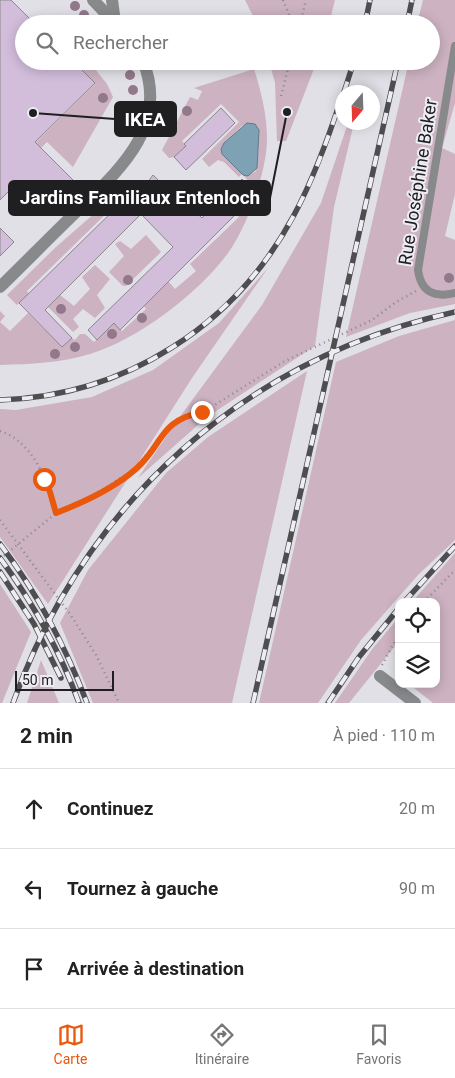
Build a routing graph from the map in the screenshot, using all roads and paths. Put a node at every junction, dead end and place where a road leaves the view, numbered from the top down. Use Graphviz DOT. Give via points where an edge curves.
graph roads {
  1 [pos="93,0"];
  2 [pos="112,0"];
  3 [pos="283,0"];
  4 [pos="306,0"];
  5 [pos="107,15"];
  6 [pos="114,15"];
  7 [pos="289,15"];
  8 [pos="302,15"];
  9 [pos="455,46"];
  10 [pos="146,70"];
  11 [pos="287,70"];
  12 [pos="280,96"];
  13 [pos="0,287"];
  14 [pos="423,288"];
  15 [pos="455,293"];
  16 [pos="0,431"];
  17 [pos="56,513"];
  18 [pos="0,520"];
  19 [pos="0,559"];
  20 [pos="455,570"];
  21 [pos="428,598"];
  22 [pos="395,641"];
  23 [pos="380,676"];
  24 [pos="119,703"];
  25 [pos="415,703"];
  1 -- 5 [label="street"];
  2 -- 6 [label="street"];
  3 -- 7 [label="path"];
  4 -- 8 [label="path"];
  9 -- 14 [label="lane, Rue Joséphine Baker" via="418,270"];
  10 -- 13 [label="street" via="150,102 144,129 133,152"];
  11 -- 12 [label="path"];
  14 -- 15 [label="lane, Rue Joséphine Baker" via="434,295"];
  14 -- 17 [label="path" via="372,320 285,361 202,412 178,419 136,468 82,503"];
  16 -- 17 [label="path" via="15,438 29,452 50,492"];
  17 -- 19 [label="path"];
  18 -- 24 [label="path" via="70,614 96,655"];
  20 -- 21 [label="path"];
  22 -- 23 [label="path"];
  23 -- 25 [label="street"];
}
